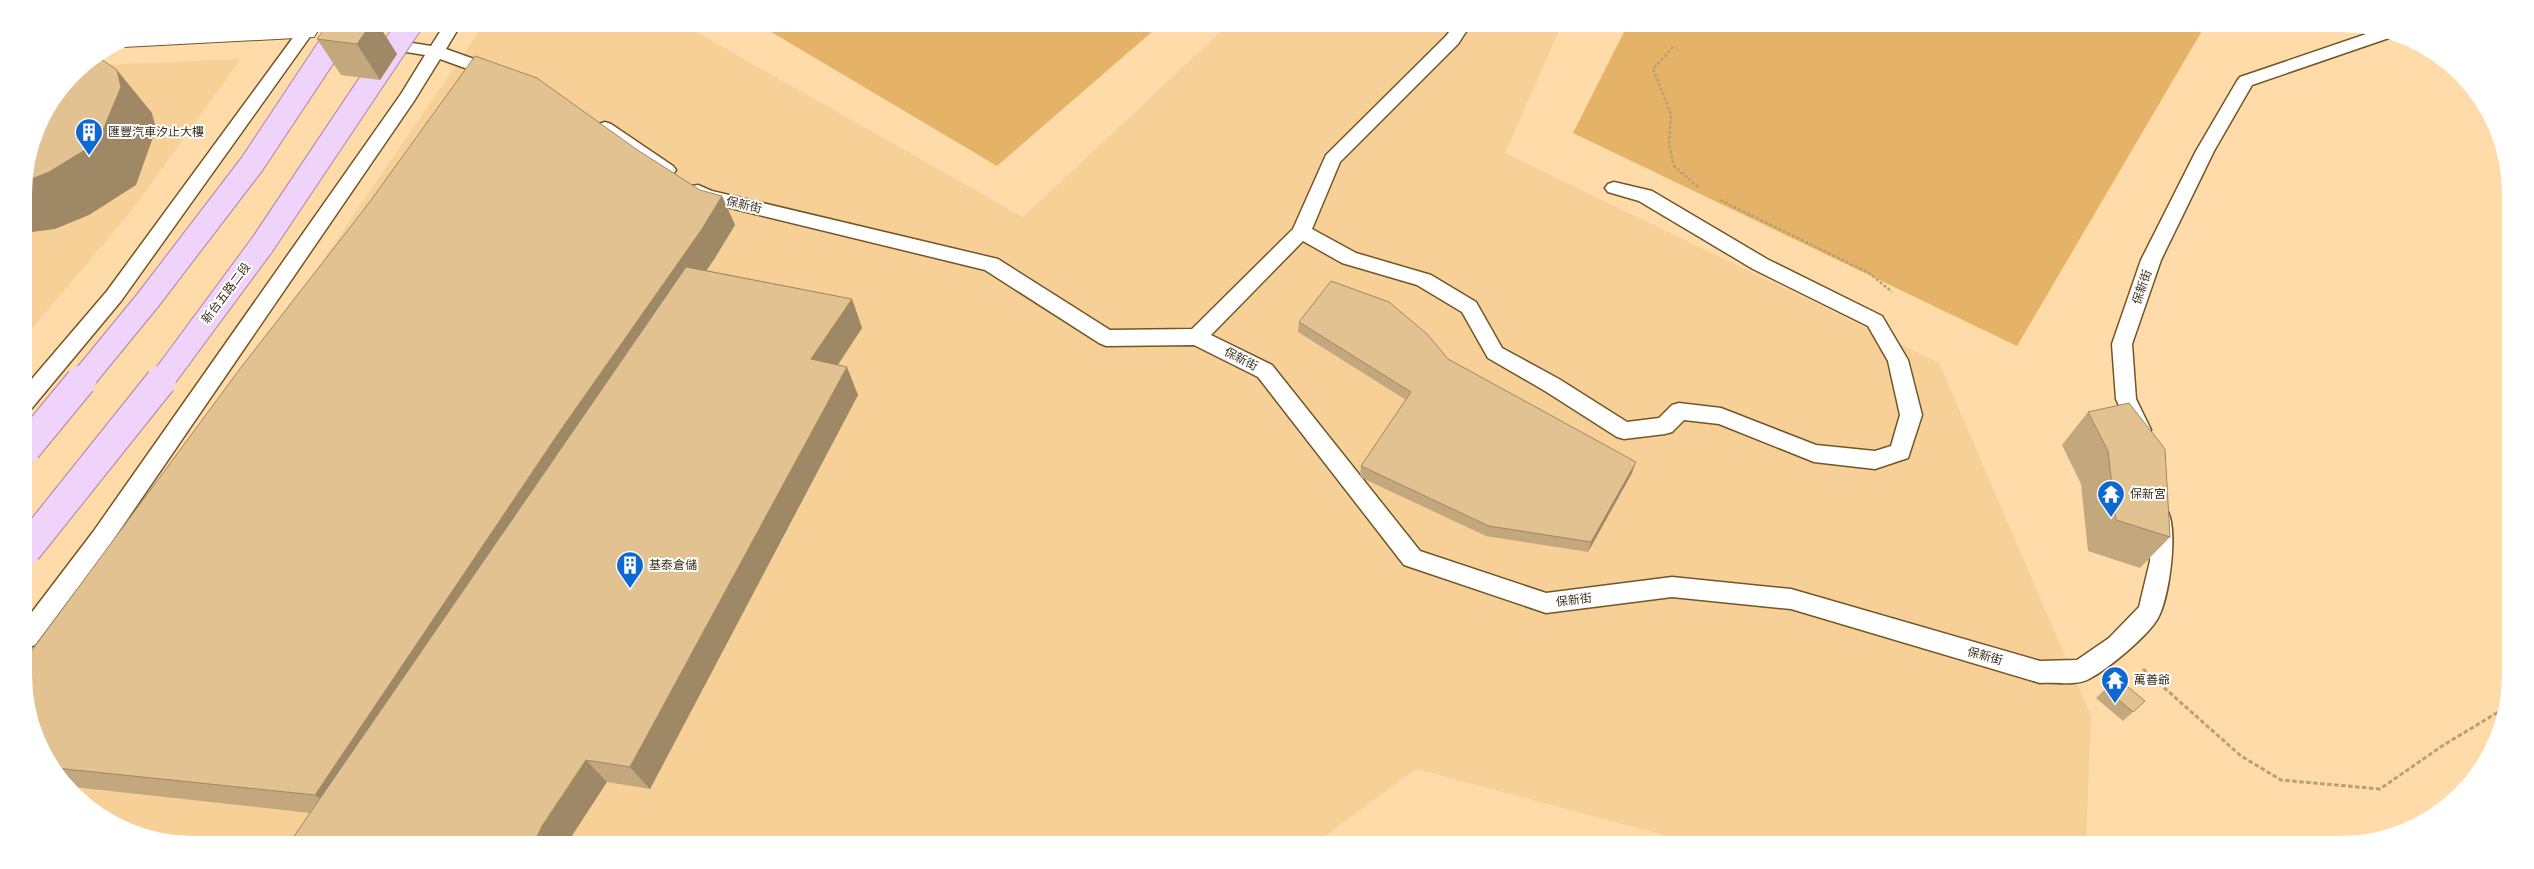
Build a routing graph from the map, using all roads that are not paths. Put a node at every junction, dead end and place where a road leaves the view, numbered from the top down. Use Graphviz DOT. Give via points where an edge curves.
graph roads {
  1 [pos="1457,32"];
  2 [pos="232,33"];
  3 [pos="305,33"];
  4 [pos="340,33"];
  5 [pos="404,33"];
  6 [pos="448,33"];
  7 [pos="353,35"];
  8 [pos="2376,37"];
  9 [pos="154,38"];
  10 [pos="437,52"];
  11 [pos="509,78"];
  12 [pos="591,118"];
  13 [pos="1614,188"];
  14 [pos="1301,232"];
  15 [pos="1197,337"];
  16 [pos="33,393"];
  17 [pos="32,440"];
  18 [pos="2148,449"];
  19 [pos="2159,504"];
  20 [pos="32,542"];
  21 [pos="32,631"];
  1 -- 14 [label="lane" via="1332,159"];
  2 -- 9 [label="street"];
  3 -- 16 [label="lane" via="114,296"];
  4 -- 7 [label="lane"];
  5 -- 20 [label="main road, 新台五路二段, bridge" via="262,245 168,372"];
  6 -- 10 [label="lane"];
  7 -- 10 [label="lane"];
  7 -- 17 [label="main road, bridge" via="148,300"];
  8 -- 18 [label="lane, 保新街" via="2246,81 2205,152 2151,260 2122,344 2126,399"];
  10 -- 11 [label="lane"];
  10 -- 21 [label="lane" via="101,539"];
  12 -- 15 [label="lane, 保新街" via="706,196 991,264 1106,338"];
  13 -- 14 [label="lane" via="1644,196 1760,264 1876,321 1898,360 1911,415 1900,452 1875,460 1814,453 1721,416 1679,411 1665,426 1624,431 1495,353 1469,307 1424,280 1349,258"];
  14 -- 15 [label="lane"];
  15 -- 19 [label="lane, 保新街" via="1265,371 1412,558 1546,603 1672,587 1791,600 2040,672 2081,671 2117,645 2149,612 2161,561"];
}
